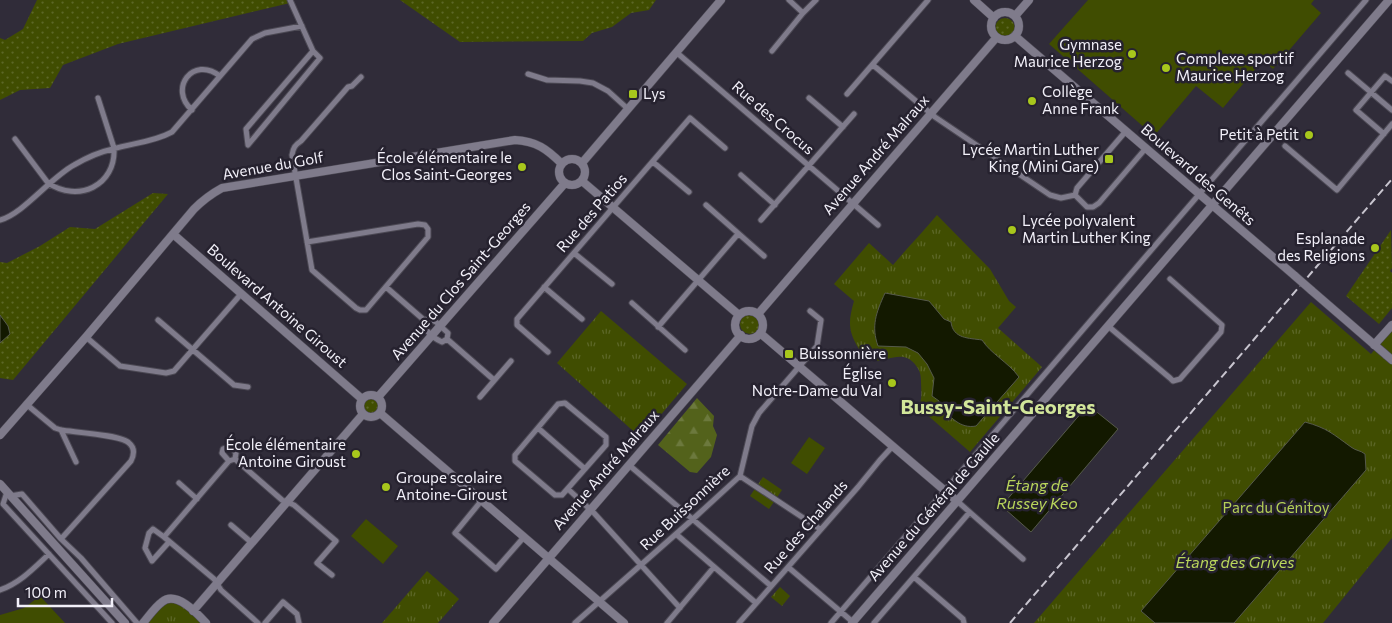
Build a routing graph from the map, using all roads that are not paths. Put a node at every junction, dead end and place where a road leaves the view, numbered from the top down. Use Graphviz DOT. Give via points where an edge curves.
graph roads {
  1 [pos="290,0"];
  2 [pos="720,0"];
  3 [pos="789,0"];
  4 [pos="816,0"];
  5 [pos="928,0"];
  6 [pos="974,0"];
  7 [pos="1029,0"];
  8 [pos="1366,0"];
  9 [pos="1389,0"];
  10 [pos="803,13"];
  11 [pos="1015,16"];
  12 [pos="994,18"];
  13 [pos="302,26"];
  14 [pos="1015,36"];
  15 [pos="996,38"];
  16 [pos="772,50"];
  17 [pos="313,51"];
  18 [pos="676,52"];
  19 [pos="873,65"];
  20 [pos="1348,73"];
  21 [pos="528,74"];
  22 [pos="220,76"];
  23 [pos="361,77"];
  24 [pos="1392,82"];
  25 [pos="1371,92"];
  26 [pos="847,94"];
  27 [pos="98,98"];
  28 [pos="809,98"];
  29 [pos="628,109"];
  30 [pos="192,110"];
  31 [pos="1392,110"];
  32 [pos="854,114"];
  33 [pos="930,114"];
  34 [pos="1392,124"];
  35 [pos="843,127"];
  36 [pos="1126,131"];
  37 [pos="1384,134"];
  38 [pos="15,139"];
  39 [pos="1285,146"];
  40 [pos="114,148"];
  41 [pos="725,148"];
  42 [pos="1146,148"];
  43 [pos="652,162"];
  44 [pos="582,163"];
  45 [pos="562,164"];
  46 [pos="809,166"];
  47 [pos="740,175"];
  48 [pos="296,176"];
  49 [pos="582,181"];
  50 [pos="48,183"];
  51 [pos="565,183"];
  52 [pos="688,192"];
  53 [pos="1200,194"];
  54 [pos="1075,196"];
  55 [pos="853,204"];
  56 [pos="775,205"];
  57 [pos="1212,205"];
  58 [pos="706,206"];
  59 [pos="613,207"];
  60 [pos="0,220"];
  61 [pos="761,220"];
  62 [pos="878,225"];
  63 [pos="173,234"];
  64 [pos="738,234"];
  65 [pos="307,242"];
  66 [pos="574,253"];
  67 [pos="764,256"];
  68 [pos="1170,279"];
  69 [pos="699,280"];
  70 [pos="612,284"];
  71 [pos="386,287"];
  72 [pos="544,287"];
  73 [pos="241,294"];
  74 [pos="632,303"];
  75 [pos="810,311"];
  76 [pos="758,314"];
  77 [pos="739,315"];
  78 [pos="582,319"];
  79 [pos="158,320"];
  80 [pos="424,320"];
  81 [pos="441,325"];
  82 [pos="1392,325"];
  83 [pos="1108,326"];
  84 [pos="658,327"];
  85 [pos="760,334"];
  86 [pos="740,335"];
  87 [pos="432,336"];
  88 [pos="86,337"];
  89 [pos="447,339"];
  90 [pos="1374,345"];
  91 [pos="193,350"];
  92 [pos="684,350"];
  93 [pos="548,352"];
  94 [pos="1392,360"];
  95 [pos="511,361"];
  96 [pos="800,367"];
  97 [pos="494,380"];
  98 [pos="248,388"];
  99 [pos="378,397"];
  100 [pos="480,398"];
  101 [pos="362,399"];
  102 [pos="26,404"];
  103 [pos="380,413"];
  104 [pos="363,414"];
  105 [pos="538,428"];
  106 [pos="61,430"];
  107 [pos="0,435"];
  108 [pos="892,447"];
  109 [pos="76,462"];
  110 [pos="629,465"];
  111 [pos="585,469"];
  112 [pos="740,476"];
  113 [pos="179,483"];
  114 [pos="0,484"];
  115 [pos="568,489"];
  116 [pos="945,490"];
  117 [pos="8,494"];
  118 [pos="197,499"];
  119 [pos="482,500"];
  120 [pos="957,501"];
  121 [pos="288,502"];
  122 [pos="590,510"];
  123 [pos="969,513"];
  124 [pos="694,519"];
  125 [pos="231,525"];
  126 [pos="820,529"];
  127 [pos="676,534"];
  128 [pos="164,537"];
  129 [pos="524,537"];
  130 [pos="62,539"];
  131 [pos="170,542"];
  132 [pos="252,543"];
  133 [pos="49,554"];
  134 [pos="549,558"];
  135 [pos="1023,559"];
  136 [pos="641,566"];
  137 [pos="714,567"];
  138 [pos="788,567"];
  139 [pos="332,575"];
  140 [pos="914,577"];
  141 [pos="217,584"];
  142 [pos="771,586"];
  143 [pos="0,590"];
  144 [pos="598,602"];
  145 [pos="756,603"];
  146 [pos="680,608"];
  147 [pos="193,611"];
  148 [pos="840,612"];
  149 [pos="112,623"];
  150 [pos="125,623"];
  151 [pos="137,623"];
  152 [pos="143,623"];
  153 [pos="206,623"];
  154 [pos="258,623"];
  155 [pos="264,623"];
  156 [pos="299,623"];
  157 [pos="493,623"];
  158 [pos="575,623"];
  159 [pos="624,623"];
  160 [pos="667,623"];
  161 [pos="739,623"];
  162 [pos="830,623"];
  163 [pos="853,623"];
  164 [pos="874,623"];
  165 [pos="964,623"];
  1 -- 13 [label="street"];
  2 -- 18 [label="street"];
  3 -- 10 [label="street"];
  4 -- 10 [label="street"];
  5 -- 19 [label="street"];
  6 -- 12 [label="street"];
  7 -- 11 [label="street"];
  8 -- 53 [label="street, Avenue du Général de Gaulle"];
  9 -- 57 [label="street, Avenue du Général de Gaulle"];
  10 -- 16 [label="street"];
  11 -- 12 [label="street" via="1007,12"];
  11 -- 14 [label="street" via="1019,28"];
  12 -- 15 [label="street" via="991,26"];
  13 -- 17 [label="street"];
  13 -- 22 [label="street" via="252,39"];
  14 -- 15 [label="street" via="1005,40"];
  14 -- 36 [label="street, Boulevard des Genêts"];
  15 -- 33 [label="street, Avenue André Malraux"];
  17 -- 17 [label="street" via="246,129 248,145 320,58"];
  18 -- 29 [label="street"];
  18 -- 46 [label="street, Rue des Crocus"];
  19 -- 26 [label="street"];
  19 -- 33 [label="street"];
  20 -- 25 [label="street"];
  21 -- 29 [label="street" via="547,80 593,83 608,91"];
  22 -- 30 [label="street"];
  22 -- 30 [label="street" via="205,68 188,76 182,94"];
  23 -- 48 [label="street" via="294,146 292,155"];
  24 -- 25 [label="street" via="1385,76"];
  25 -- 31 [label="street"];
  25 -- 37 [label="street" via="1356,110"];
  27 -- 40 [label="street"];
  28 -- 35 [label="street"];
  29 -- 44 [label="street"];
  30 -- 40 [label="street" via="172,132 161,138"];
  32 -- 35 [label="street"];
  33 -- 54 [label="street" via="1050,194 1061,198"];
  33 -- 55 [label="street, Avenue André Malraux"];
  34 -- 37 [label="street"];
  35 -- 46 [label="street"];
  36 -- 42 [label="street, Boulevard des Genêts"];
  36 -- 54 [label="street" via="1077,188"];
  37 -- 39 [label="street" via="1338,190"];
  38 -- 50 [label="street"];
  40 -- 50 [label="street" via="74,164"];
  40 -- 50 [label="street" via="108,173 90,188 66,192"];
  41 -- 43 [label="street, Rue des Patios" via="690,118"];
  42 -- 53 [label="street, Boulevard des Genêts"];
  42 -- 54 [label="street" via="1099,204 1087,207"];
  43 -- 52 [label="street"];
  43 -- 59 [label="street, Rue des Patios"];
  44 -- 45 [label="street" via="574,159"];
  44 -- 49 [label="street" via="586,174"];
  45 -- 48 [label="street, Avenue du Golf" via="537,143 515,140"];
  45 -- 51 [label="street" via="560,176"];
  46 -- 55 [label="street, Rue des Crocus"];
  46 -- 56 [label="street"];
  47 -- 56 [label="street"];
  48 -- 63 [label="street, Avenue du Golf" via="222,188 205,198"];
  48 -- 65 [label="street"];
  49 -- 51 [label="street" via="572,186"];
  49 -- 59 [label="street"];
  50 -- 60 [label="street" via="14,214"];
  51 -- 81 [label="street, Avenue du Clos Saint-Georges"];
  53 -- 57 [label="street, Boulevard des Genêts"];
  53 -- 116 [label="street, Avenue du Général de Gaulle"];
  55 -- 62 [label="street, Rue des Crocus"];
  55 -- 76 [label="street, Avenue André Malraux"];
  56 -- 61 [label="street"];
  57 -- 83 [label="street, Avenue du Général de Gaulle"];
  57 -- 90 [label="street, Boulevard des Genêts, bridge"];
  58 -- 64 [label="street"];
  59 -- 66 [label="street, Rue des Patios"];
  59 -- 69 [label="street"];
  63 -- 73 [label="street, Boulevard Antoine Giroust"];
  63 -- 88 [label="street, Avenue du Golf"];
  64 -- 67 [label="street"];
  64 -- 69 [label="street"];
  65 -- 71 [label="street" via="312,270 356,308 366,310"];
  65 -- 71 [label="street" via="425,225 428,237"];
  66 -- 70 [label="street"];
  66 -- 72 [label="street, Rue des Patios"];
  68 -- 83 [label="street" via="1222,325 1221,332 1180,379 1173,381"];
  69 -- 77 [label="street"];
  69 -- 84 [label="street"];
  71 -- 80 [label="street"];
  72 -- 78 [label="street"];
  72 -- 93 [label="street, Rue des Patios" via="517,319 518,325"];
  73 -- 91 [label="street"];
  73 -- 101 [label="street, Boulevard Antoine Giroust"];
  74 -- 84 [label="street"];
  75 -- 96 [label="street, Rue Buissonnière" via="821,320 817,346"];
  76 -- 77 [label="street" via="748,311"];
  76 -- 85 [label="street" via="763,322"];
  77 -- 86 [label="street" via="736,328"];
  79 -- 91 [label="street"];
  80 -- 81 [label="street"];
  80 -- 87 [label="street"];
  81 -- 87 [label="street, Avenue du Clos Saint-Georges"];
  81 -- 89 [label="street" via="448,333"];
  82 -- 90 [label="street"];
  83 -- 120 [label="street, Avenue du Général de Gaulle"];
  84 -- 92 [label="street"];
  85 -- 86 [label="street" via="753,338"];
  85 -- 96 [label="street"];
  86 -- 110 [label="street, Avenue André Malraux"];
  87 -- 89 [label="street" via="442,342"];
  87 -- 99 [label="street, Avenue du Clos Saint-Georges"];
  88 -- 91 [label="street" via="120,366 166,373 174,371"];
  88 -- 102 [label="street, Avenue du Golf"];
  89 -- 97 [label="street"];
  90 -- 94 [label="street"];
  91 -- 98 [label="street" via="234,386"];
  95 -- 97 [label="street"];
  96 -- 108 [label="street"];
  96 -- 112 [label="street, Rue Buissonnière" via="759,413 752,426"];
  97 -- 100 [label="street"];
  99 -- 101 [label="street" via="368,395"];
  99 -- 103 [label="street" via="382,403"];
  101 -- 104 [label="street" via="360,408"];
  102 -- 106 [label="street"];
  102 -- 107 [label="street, Avenue du Golf"];
  103 -- 104 [label="street" via="373,417"];
  103 -- 119 [label="street"];
  104 -- 121 [label="street"];
  105 -- 111 [label="street"];
  105 -- 111 [label="street" via="558,404 564,402 606,437 606,445"];
  105 -- 115 [label="street" via="514,455 515,461 555,495 562,495"];
  106 -- 109 [label="street"];
  106 -- 130 [label="street" via="120,438 130,444 134,453 131,461"];
  108 -- 116 [label="street"];
  108 -- 126 [label="street, Rue des Chalands"];
  110 -- 122 [label="street, Avenue André Malraux"];
  110 -- 124 [label="street"];
  111 -- 115 [label="street"];
  112 -- 124 [label="street, Rue Buissonnière"];
  112 -- 126 [label="street"];
  113 -- 118 [label="street"];
  114 -- 117 [label="street"];
  115 -- 122 [label="street"];
  116 -- 120 [label="street"];
  116 -- 148 [label="street, Avenue du Général de Gaulle"];
  117 -- 130 [label="street" via="22,494"];
  117 -- 133 [label="street" via="4,504"];
  117 -- 150 [label="street"];
  118 -- 121 [label="street" via="232,460"];
  118 -- 128 [label="street"];
  119 -- 129 [label="street"];
  119 -- 129 [label="street" via="454,533 496,569"];
  120 -- 123 [label="street"];
  120 -- 163 [label="street, Avenue du Général de Gaulle"];
  121 -- 132 [label="street"];
  121 -- 139 [label="street" via="336,541 317,563"];
  122 -- 134 [label="street, Avenue André Malraux"];
  122 -- 136 [label="street"];
  123 -- 135 [label="street"];
  123 -- 140 [label="street"];
  124 -- 127 [label="street, Rue Buissonnière"];
  124 -- 142 [label="street"];
  125 -- 132 [label="street"];
  126 -- 138 [label="street, Rue des Chalands"];
  127 -- 136 [label="street, Rue Buissonnière"];
  127 -- 137 [label="street"];
  128 -- 131 [label="street"];
  128 -- 131 [label="street" via="153,529 149,533 145,548 152,560"];
  129 -- 134 [label="street"];
  130 -- 151 [label="street"];
  131 -- 141 [label="street"];
  132 -- 141 [label="street"];
  133 -- 143 [label="street" via="23,578"];
  133 -- 149 [label="street"];
  134 -- 144 [label="street"];
  134 -- 157 [label="street, Avenue André Malraux"];
  136 -- 144 [label="street, Rue Buissonnière"];
  136 -- 146 [label="street"];
  137 -- 145 [label="street"];
  137 -- 146 [label="street"];
  138 -- 142 [label="street, Rue des Chalands"];
  138 -- 148 [label="street"];
  140 -- 164 [label="street"];
  140 -- 165 [label="street"];
  141 -- 147 [label="street"];
  141 -- 154 [label="street"];
  142 -- 145 [label="street, Rue des Chalands"];
  144 -- 158 [label="street, Rue Buissonnière"];
  144 -- 159 [label="street"];
  145 -- 161 [label="street, Rue des Chalands"];
  146 -- 160 [label="street"];
  147 -- 152 [label="street" via="176,599 168,598"];
  147 -- 153 [label="street"];
  148 -- 162 [label="street, Avenue du Général de Gaulle"];
  148 -- 163 [label="street"];
  155 -- 156 [label="street" via="283,602 297,614"];
}
